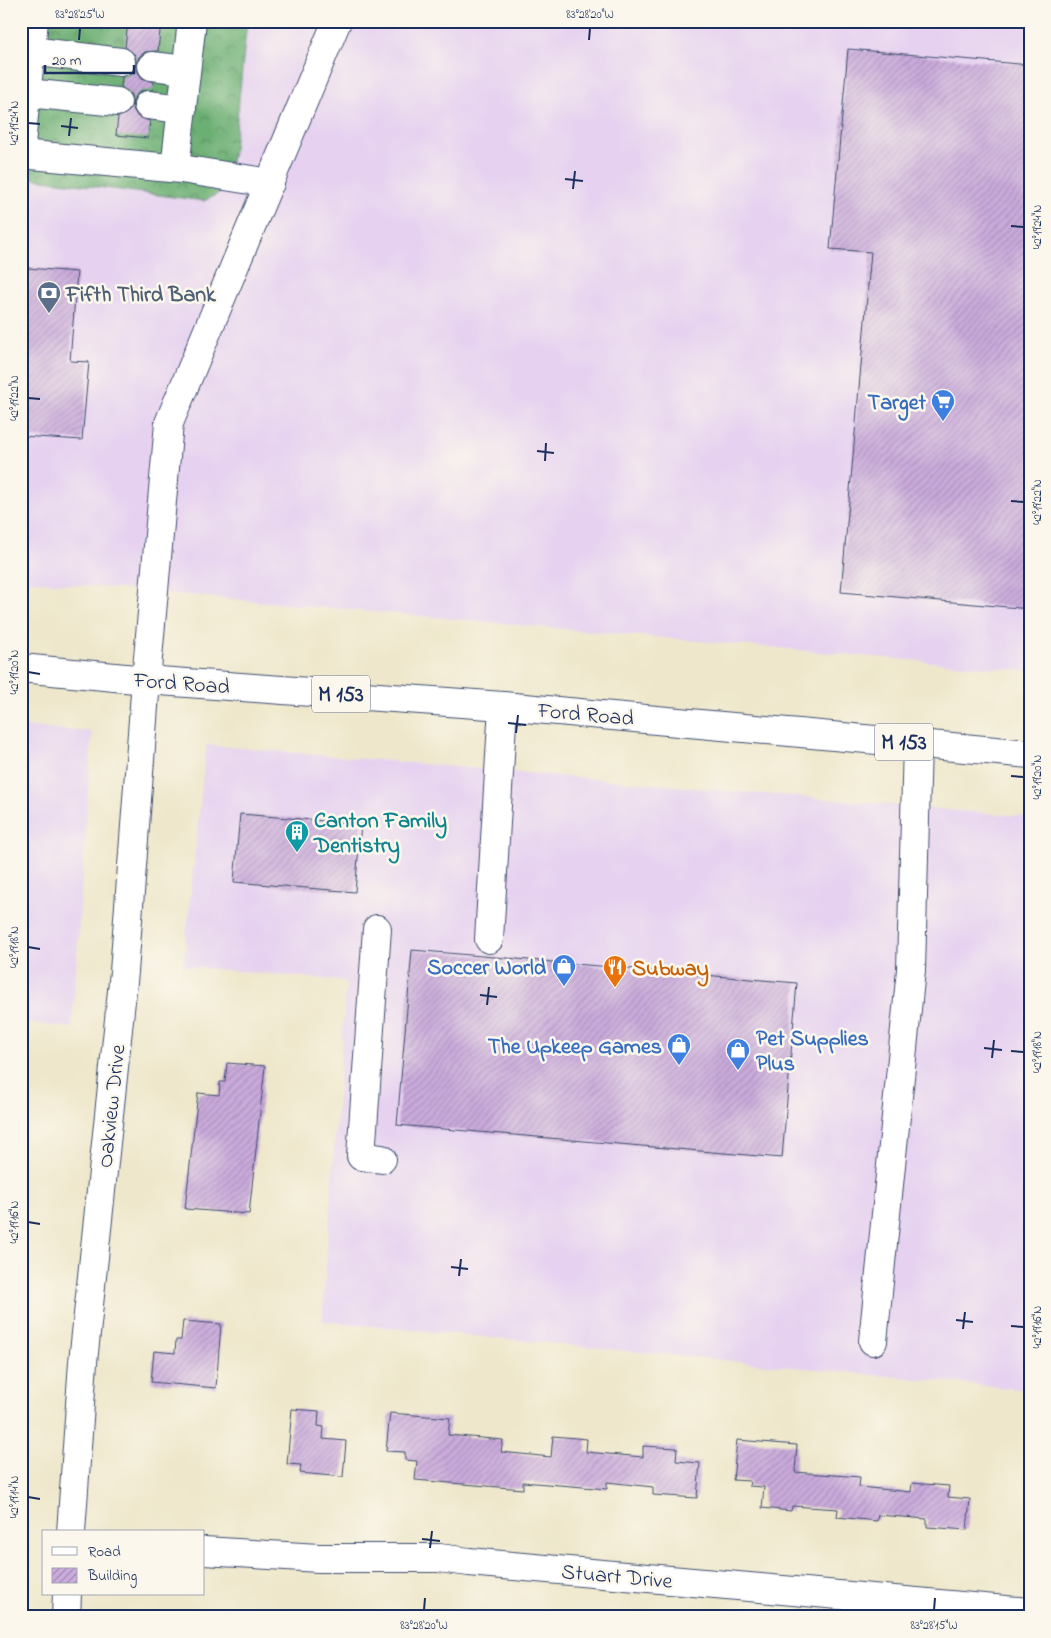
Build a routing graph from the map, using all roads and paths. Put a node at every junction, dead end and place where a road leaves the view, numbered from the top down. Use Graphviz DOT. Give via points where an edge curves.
graph roads {
  1 [pos="34,21"];
  2 [pos="187,21"];
  3 [pos="338,21"];
  4 [pos="192,22"];
  5 [pos="31,51"];
  6 [pos="121,62"];
  7 [pos="152,66"];
  8 [pos="186,70"];
  9 [pos="26,94"];
  10 [pos="118,102"];
  11 [pos="148,105"];
  12 [pos="182,109"];
  13 [pos="21,144"];
  14 [pos="21,154"];
  15 [pos="175,168"];
  16 [pos="270,183"];
  17 [pos="21,668"];
  18 [pos="146,680"];
  19 [pos="503,706"];
  20 [pos="918,743"];
  21 [pos="1030,754"];
  22 [pos="377,929"];
  23 [pos="488,939"];
  24 [pos="382,1159"];
  25 [pos="873,1341"];
  26 [pos="71,1530"];
  27 [pos="205,1551"];
  28 [pos="67,1596"];
  29 [pos="1030,1612"];
  30 [pos="66,1617"];
  1 -- 5 [label="street"];
  2 -- 4 [label="street"];
  3 -- 16 [label="street, Oakview Drive"];
  4 -- 8 [label="street"];
  5 -- 6 [label="street"];
  5 -- 9 [label="street"];
  7 -- 8 [label="street"];
  8 -- 12 [label="street"];
  9 -- 10 [label="street"];
  9 -- 13 [label="street"];
  11 -- 12 [label="street"];
  12 -- 15 [label="street"];
  14 -- 15 [label="street"];
  15 -- 16 [label="street"];
  16 -- 18 [label="street, Oakview Drive" via="169,423"];
  17 -- 18 [label="street, Ford Road / M 153"];
  18 -- 19 [label="street, Ford Road / M 153"];
  18 -- 26 [label="street, Oakview Drive" via="124,972 83,1362"];
  19 -- 20 [label="street, Ford Road / M 153"];
  19 -- 23 [label="street"];
  20 -- 21 [label="street, Ford Road / M 153"];
  20 -- 25 [label="street" via="911,970"];
  22 -- 24 [label="street" via="361,1156"];
  27 -- 29 [label="street, Stuart Drive" via="319,1558 439,1558"];
  28 -- 30 [label="street"];
}
